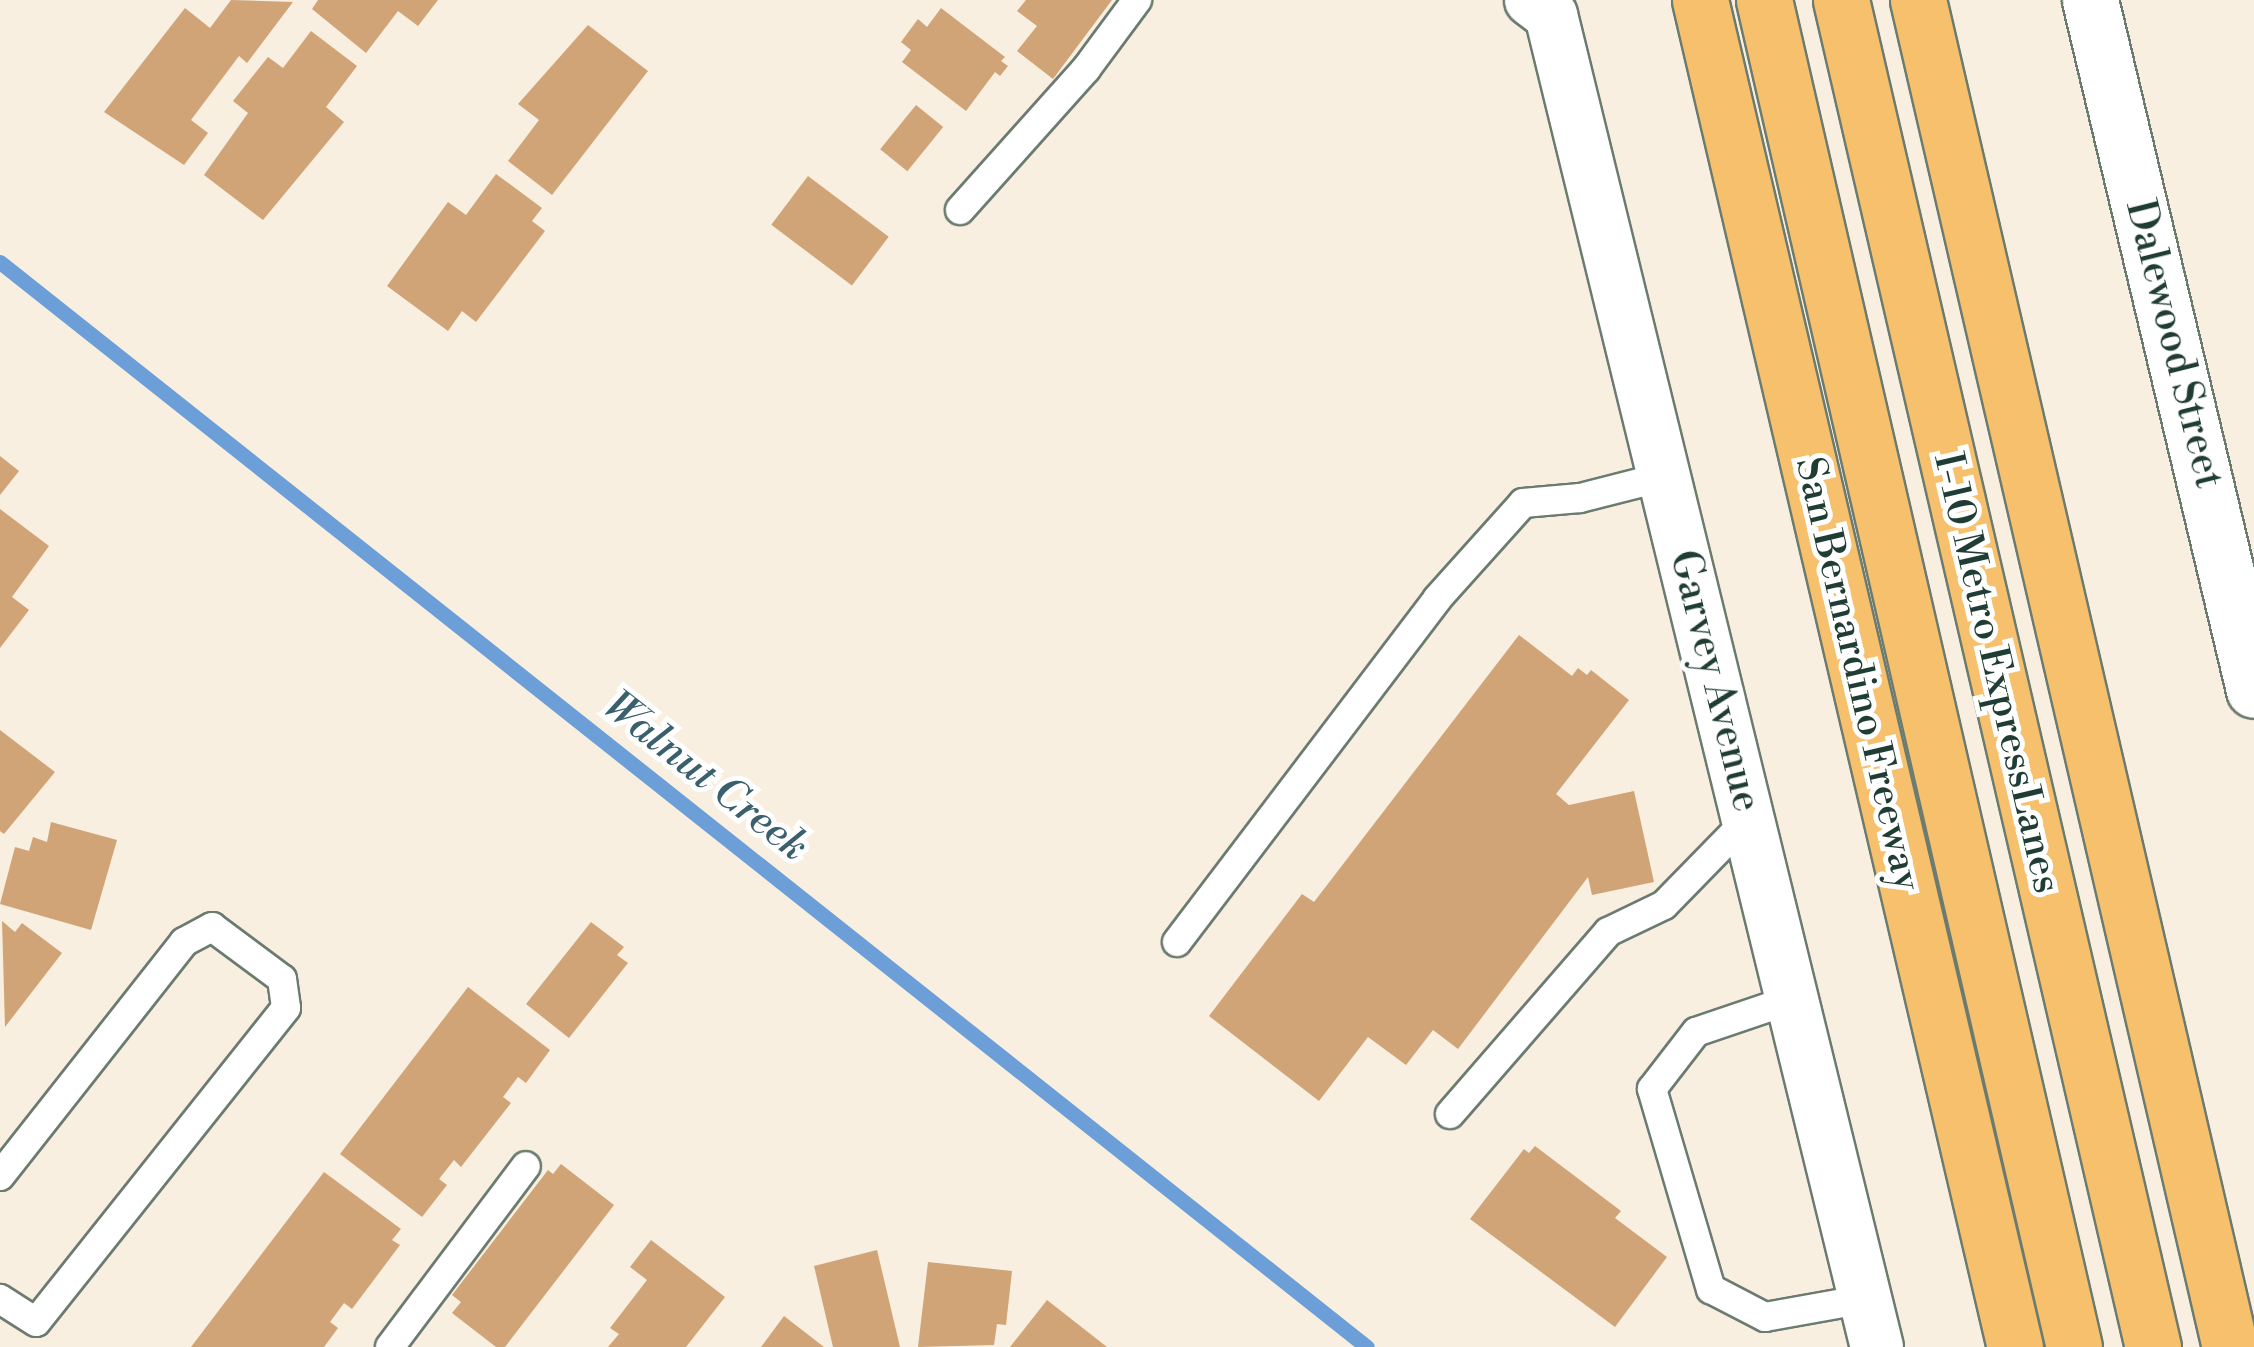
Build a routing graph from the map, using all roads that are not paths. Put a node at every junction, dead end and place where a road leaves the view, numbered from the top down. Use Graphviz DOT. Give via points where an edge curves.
graph roads {
  1 [pos="1137,0"];
  2 [pos="1700,0"];
  3 [pos="1764,0"];
  4 [pos="1841,0"];
  5 [pos="1918,0"];
  6 [pos="2090,0"];
  7 [pos="1541,8"];
  8 [pos="960,210"];
  9 [pos="1666,476"];
  10 [pos="2242,582"];
  11 [pos="2254,690"];
  12 [pos="1749,818"];
  13 [pos="1177,942"];
  14 [pos="1793,999"];
  15 [pos="1450,1114"];
  16 [pos="526,1166"];
  17 [pos="0,1176"];
  18 [pos="0,1299"];
  19 [pos="1871,1323"];
  20 [pos="390,1347"];
  21 [pos="2015,1347"];
  22 [pos="2074,1347"];
  23 [pos="2153,1347"];
  24 [pos="2230,1347"];
  1 -- 8 [label="lane" via="1086,69"];
  2 -- 21 [label="highway, San Bernardino Freeway"];
  3 -- 22 [label="highway, I-10 Metro ExpressLanes"];
  4 -- 23 [label="highway, I-10 Metro ExpressLanes"];
  5 -- 24 [label="highway"];
  6 -- 10 [label="street, Dalewood Street"];
  7 -- 9 [label="street, Garvey Avenue"];
  9 -- 12 [label="street, Garvey Avenue"];
  9 -- 13 [label="lane" via="1580,498 1523,503 1437,599"];
  10 -- 11 [label="street, Dalewood Street"];
  12 -- 14 [label="street, Garvey Avenue"];
  12 -- 15 [label="lane" via="1664,905 1608,932"];
  14 -- 19 [label="street, Garvey Avenue"];
  14 -- 19 [label="lane" via="1696,1032 1652,1089 1711,1289 1765,1318"];
  16 -- 20 [label="lane"];
  17 -- 18 [label="lane" via="184,942 212,928 282,979 286,1008 36,1322"];
}
